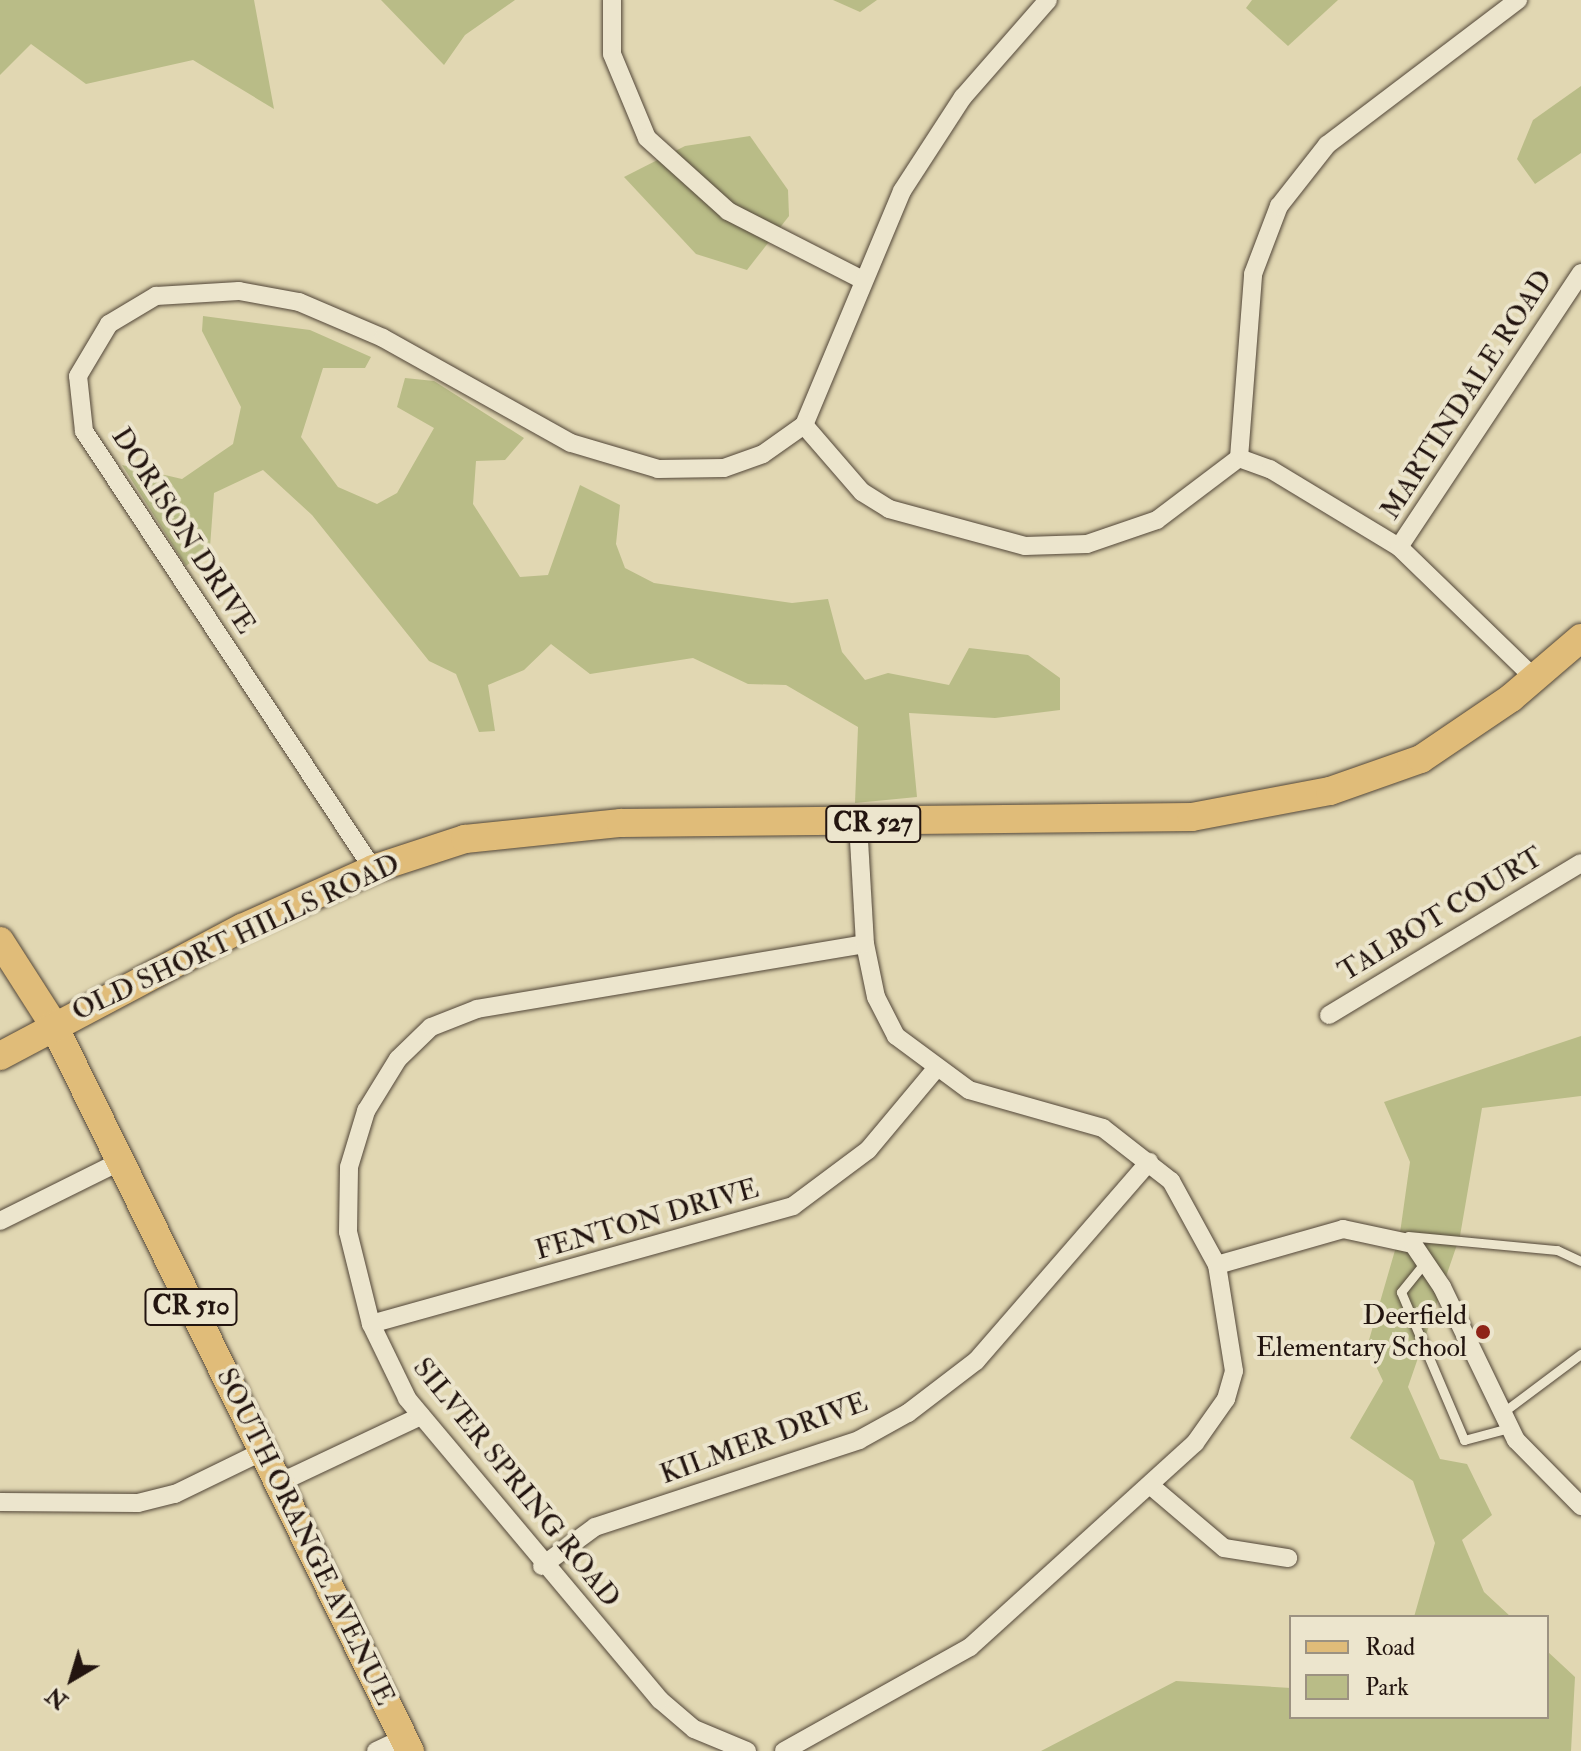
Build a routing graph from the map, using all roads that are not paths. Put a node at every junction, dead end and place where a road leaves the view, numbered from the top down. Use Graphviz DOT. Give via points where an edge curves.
graph roads {
  1 [pos="612,0"];
  2 [pos="1048,0"];
  3 [pos="1518,0"];
  4 [pos="1581,273"];
  5 [pos="861,279"];
  6 [pos="804,425"];
  7 [pos="1239,458"];
  8 [pos="1399,547"];
  9 [pos="1581,638"];
  10 [pos="1534,678"];
  11 [pos="858,824"];
  12 [pos="1581,863"];
  13 [pos="373,869"];
  14 [pos="0,941"];
  15 [pos="865,944"];
  16 [pos="1329,1015"];
  17 [pos="53,1024"];
  18 [pos="0,1056"];
  19 [pos="935,1070"];
  20 [pos="119,1162"];
  21 [pos="1149,1162"];
  22 [pos="0,1221"];
  23 [pos="1397,1236"];
  24 [pos="1426,1261"];
  25 [pos="1581,1261"];
  26 [pos="1217,1265"];
  27 [pos="371,1324"];
  28 [pos="1581,1354"];
  29 [pos="421,1416"];
  30 [pos="1505,1421"];
  31 [pos="263,1451"];
  32 [pos="279,1483"];
  33 [pos="1151,1486"];
  34 [pos="0,1502"];
  35 [pos="1581,1506"];
  36 [pos="1288,1558"];
  37 [pos="542,1566"];
  38 [pos="407,1745"];
  39 [pos="376,1751"];
  40 [pos="747,1751"];
  41 [pos="784,1751"];
  1 -- 5 [label="street" via="612,54 647,138 728,211"];
  2 -- 5 [label="street" via="963,97 902,191"];
  3 -- 7 [label="street" via="1327,145 1279,206 1253,274"];
  4 -- 8 [label="street, MARTINDALE ROAD"];
  5 -- 6 [label="street"];
  6 -- 7 [label="street" via="862,492 889,509 1025,546 1087,544 1157,520"];
  6 -- 13 [label="street, DORISON DRIVE" via="763,454 724,468 658,469 571,443 383,338 299,302 239,291 156,296 109,324 78,376 84,431"];
  7 -- 8 [label="street" via="1270,469"];
  8 -- 10 [label="street"];
  9 -- 10 [label="main road, OLD SHORT HILLS ROAD / CR 527"];
  10 -- 11 [label="main road, OLD SHORT HILLS ROAD / CR 527" via="1421,759 1330,791 1192,817"];
  11 -- 13 [label="main road, OLD SHORT HILLS ROAD / CR 527" via="553,825 465,839"];
  11 -- 15 [label="street"];
  12 -- 16 [label="street, TALBOT COURT"];
  13 -- 17 [label="main road, OLD SHORT HILLS ROAD / CR 527"];
  14 -- 17 [label="main road, SOUTH ORANGE AVENUE / CR 510"];
  15 -- 19 [label="street" via="876,997 896,1036"];
  15 -- 27 [label="street, SILVER SPRING ROAD" via="477,1009 431,1027 398,1059 366,1111 349,1167 348,1232"];
  17 -- 18 [label="main road, OLD SHORT HILLS ROAD / CR 527"];
  17 -- 20 [label="main road, SOUTH ORANGE AVENUE / CR 510"];
  19 -- 21 [label="street" via="969,1090 1103,1128"];
  19 -- 27 [label="street, FENTON DRIVE" via="868,1150 793,1206"];
  20 -- 22 [label="street"];
  20 -- 31 [label="main road, SOUTH ORANGE AVENUE / CR 510"];
  21 -- 26 [label="street" via="1194,1213"];
  21 -- 37 [label="street, KILMER DRIVE" via="976,1361 908,1413 859,1440 595,1527"];
  23 -- 24 [label="street"];
  23 -- 25 [label="lane" via="1557,1250"];
  23 -- 26 [label="street" via="1343,1229"];
  24 -- 30 [label="street"];
  24 -- 30 [label="lane" via="1401,1292 1464,1440"];
  26 -- 33 [label="street" via="1234,1371 1226,1399"];
  27 -- 29 [label="street, SILVER SPRING ROAD" via="380,1354"];
  28 -- 30 [label="lane"];
  29 -- 32 [label="street"];
  29 -- 37 [label="street, SILVER SPRING ROAD"];
  30 -- 35 [label="street" via="1538,1464"];
  31 -- 32 [label="main road, SOUTH ORANGE AVENUE / CR 510"];
  31 -- 34 [label="street" via="175,1494 138,1503"];
  32 -- 38 [label="main road, SOUTH ORANGE AVENUE / CR 510"];
  33 -- 36 [label="street" via="1224,1548"];
  33 -- 41 [label="street" via="970,1647"];
  37 -- 40 [label="street, SILVER SPRING ROAD" via="660,1700 694,1729"];
  38 -- 39 [label="street"];
}
